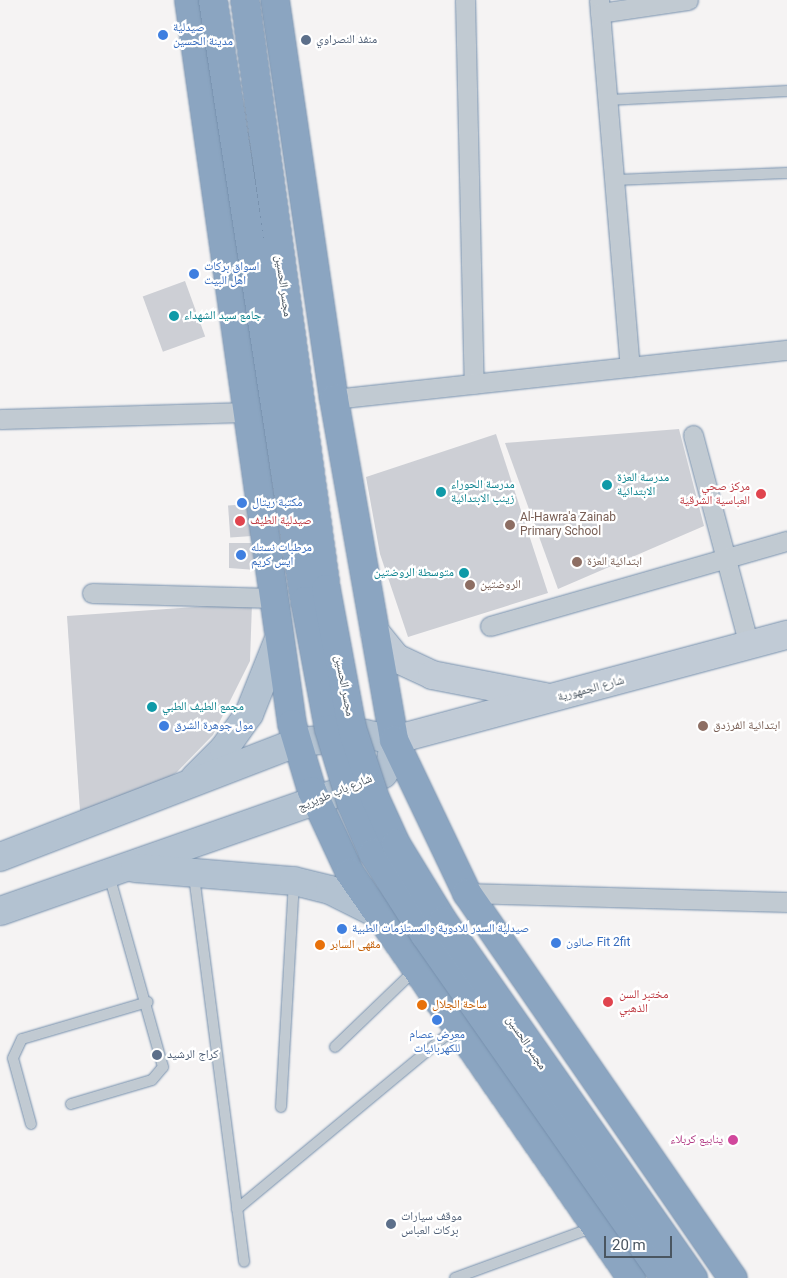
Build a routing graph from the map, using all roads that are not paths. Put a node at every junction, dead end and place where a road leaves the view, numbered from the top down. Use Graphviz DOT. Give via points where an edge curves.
graph roads {
  1 [pos="189,0"];
  2 [pos="213,0"];
  3 [pos="245,0"];
  4 [pos="275,0"];
  5 [pos="464,0"];
  6 [pos="688,0"];
  7 [pos="600,7"];
  8 [pos="787,91"];
  9 [pos="608,100"];
  10 [pos="787,173"];
  11 [pos="614,180"];
  12 [pos="787,350"];
  13 [pos="630,367"];
  14 [pos="474,384"];
  15 [pos="334,399"];
  16 [pos="246,412"];
  17 [pos="0,420"];
  18 [pos="693,435"];
  19 [pos="787,541"];
  20 [pos="726,558"];
  21 [pos="92,594"];
  22 [pos="273,598"];
  23 [pos="490,626"];
  24 [pos="375,632"];
  25 [pos="787,635"];
  26 [pos="279,639"];
  27 [pos="749,646"];
  28 [pos="556,699"];
  29 [pos="394,740"];
  30 [pos="296,743"];
  31 [pos="182,788"];
  32 [pos="316,802"];
  33 [pos="0,857"];
  34 [pos="120,871"];
  35 [pos="194,876"];
  36 [pos="294,881"];
  37 [pos="467,893"];
  38 [pos="787,902"];
  39 [pos="0,911"];
  40 [pos="380,915"];
  41 [pos="417,968"];
  42 [pos="148,1002"];
  43 [pos="457,1026"];
  44 [pos="335,1047"];
  45 [pos="71,1104"];
  46 [pos="281,1107"];
  47 [pos="31,1124"];
  48 [pos="237,1209"];
  49 [pos="595,1226"];
  50 [pos="244,1262"];
  51 [pos="455,1278"];
  52 [pos="631,1278"];
  53 [pos="665,1278"];
  54 [pos="692,1278"];
  55 [pos="733,1278"];
  1 -- 16 [label="highway"];
  2 -- 53 [label="highway, مجسر الحسين, bridge" via="305,601 328,729 352,805 373,853 424,935"];
  3 -- 54 [label="highway, مجسر الحسين, bridge" via="326,589 352,728 375,798 396,844 443,921"];
  4 -- 15 [label="highway"];
  5 -- 14 [label="street"];
  6 -- 7 [label="street"];
  7 -- 9 [label="street"];
  8 -- 9 [label="lane"];
  9 -- 11 [label="street"];
  10 -- 11 [label="lane"];
  11 -- 13 [label="street"];
  12 -- 13 [label="street"];
  13 -- 14 [label="street"];
  14 -- 15 [label="street"];
  15 -- 24 [label="highway"];
  16 -- 17 [label="street"];
  16 -- 22 [label="highway"];
  18 -- 20 [label="street"];
  19 -- 20 [label="street"];
  20 -- 23 [label="street"];
  20 -- 27 [label="street"];
  21 -- 22 [label="street"];
  22 -- 26 [label="highway"];
  24 -- 28 [label="main road" via="396,658 432,675"];
  24 -- 29 [label="highway"];
  25 -- 27 [label="main road, شارع الجمهورية"];
  26 -- 30 [label="highway"];
  26 -- 31 [label="main road" via="261,691 238,732"];
  27 -- 28 [label="main road, شارع الجمهورية"];
  28 -- 29 [label="main road, شارع الجمهورية"];
  29 -- 30 [label="main road" via="365,734"];
  29 -- 32 [label="main road, شارع باب طويريج" via="391,762 383,774"];
  29 -- 37 [label="highway"];
  30 -- 31 [label="main road"];
  30 -- 32 [label="highway"];
  31 -- 33 [label="main road"];
  32 -- 34 [label="main road, شارع باب طويريج"];
  32 -- 40 [label="highway" via="350,873"];
  34 -- 35 [label="main road"];
  34 -- 39 [label="main road, شارع باب طويريج"];
  34 -- 42 [label="lane"];
  35 -- 36 [label="main road"];
  35 -- 48 [label="lane"];
  36 -- 40 [label="main road" via="330,890"];
  36 -- 46 [label="lane"];
  37 -- 38 [label="street"];
  37 -- 55 [label="highway"];
  40 -- 41 [label="highway"];
  41 -- 43 [label="highway"];
  41 -- 44 [label="lane"];
  42 -- 45 [label="lane" via="163,1056 160,1072 152,1080"];
  42 -- 47 [label="lane" via="22,1039 13,1058"];
  43 -- 48 [label="lane"];
  43 -- 49 [label="highway"];
  48 -- 50 [label="lane"];
  49 -- 51 [label="lane"];
  49 -- 52 [label="highway"];
}
